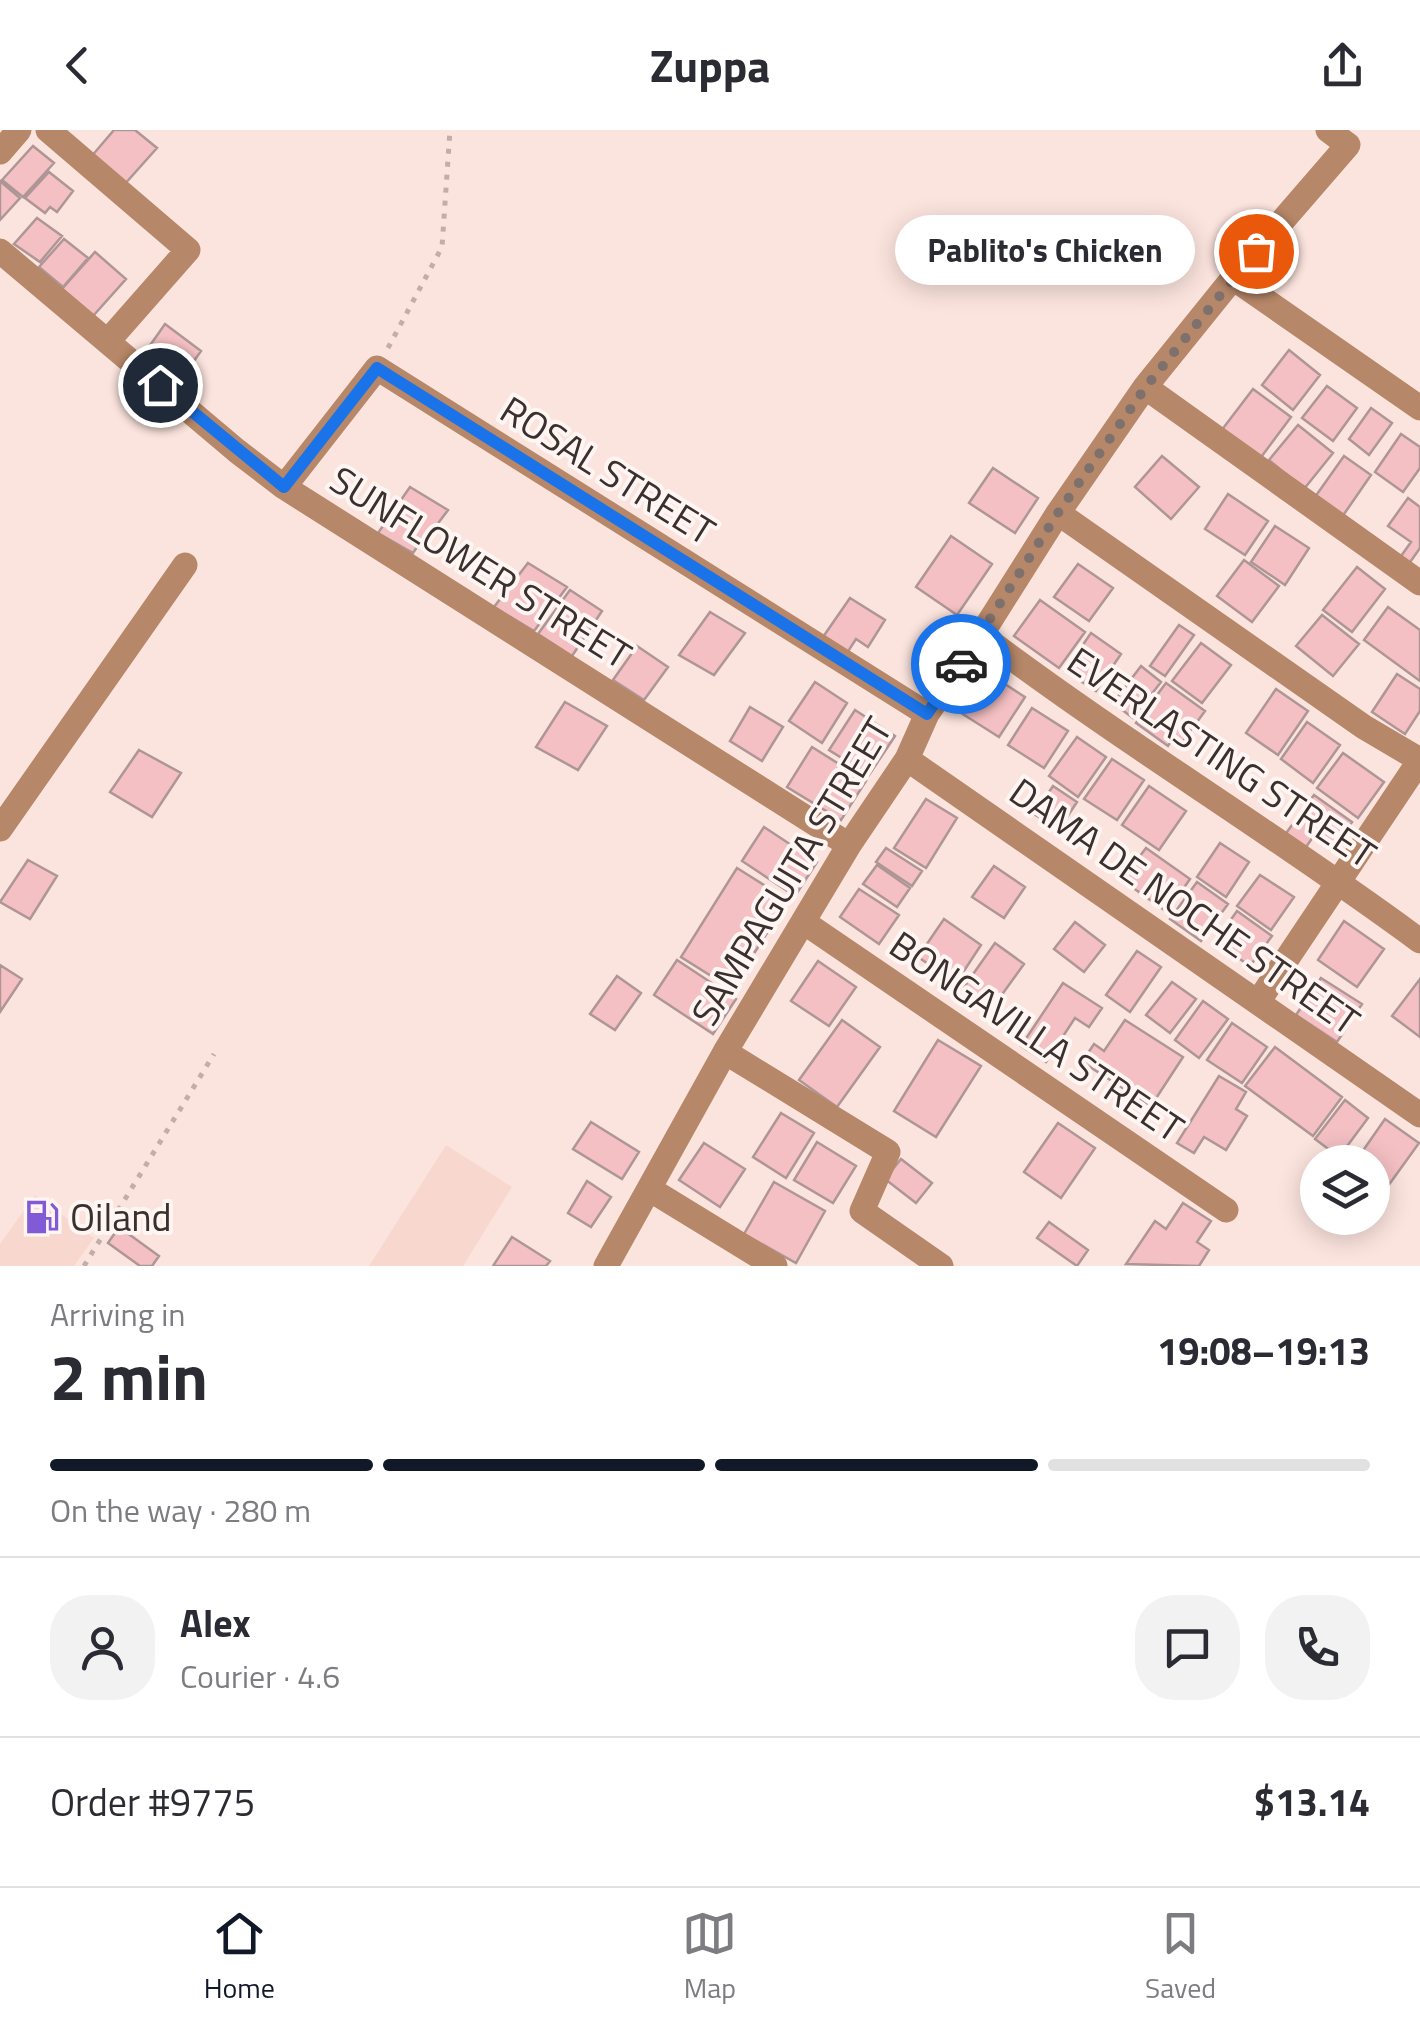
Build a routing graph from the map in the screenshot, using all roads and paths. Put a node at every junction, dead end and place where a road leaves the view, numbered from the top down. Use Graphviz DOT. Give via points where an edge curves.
graph roads {
  1 [pos="19,130"];
  2 [pos="48,130"];
  3 [pos="450,130"];
  4 [pos="1338,137"];
  5 [pos="0,152"];
  6 [pos="0,251"];
  7 [pos="1233,278"];
  8 [pos="108,341"];
  9 [pos="377,368"];
  10 [pos="1145,388"];
  11 [pos="1420,408"];
  12 [pos="284,487"];
  13 [pos="1058,513"];
  14 [pos="185,565"];
  15 [pos="1420,583"];
  16 [pos="981,635"];
  17 [pos="927,714"];
  18 [pos="906,759"];
  19 [pos="1420,760"];
  20 [pos="0,829"];
  21 [pos="850,845"];
  22 [pos="1340,882"];
  23 [pos="805,924"];
  24 [pos="1420,942"];
  25 [pos="1258,1002"];
  26 [pos="725,1052"];
  27 [pos="214,1054"];
  28 [pos="1420,1115"];
  29 [pos="651,1190"];
  30 [pos="1226,1210"];
  31 [pos="84,1266"];
  32 [pos="606,1266"];
  33 [pos="775,1266"];
  34 [pos="941,1266"];
  1 -- 5 [label="street"];
  2 -- 8 [label="street" via="188,250"];
  3 -- 9 [label="path" via="442,247"];
  4 -- 7 [label="street, SAMPAGUITA STREET"];
  6 -- 8 [label="street, SUNFLOWER STREET"];
  7 -- 10 [label="street, SAMPAGUITA STREET"];
  7 -- 11 [label="street"];
  8 -- 12 [label="street, SUNFLOWER STREET"];
  9 -- 12 [label="street"];
  9 -- 17 [label="street, ROSAL STREET"];
  10 -- 13 [label="street, SAMPAGUITA STREET"];
  10 -- 15 [label="street"];
  12 -- 21 [label="street, SUNFLOWER STREET"];
  13 -- 16 [label="street, SAMPAGUITA STREET"];
  13 -- 19 [label="street"];
  14 -- 20 [label="street"];
  16 -- 17 [label="street, SAMPAGUITA STREET"];
  16 -- 22 [label="street, EVERLASTING STREET"];
  17 -- 18 [label="street, SAMPAGUITA STREET"];
  18 -- 21 [label="street, SAMPAGUITA STREET"];
  18 -- 25 [label="street, DAMA DE NOCHE STREET"];
  19 -- 22 [label="street"];
  21 -- 23 [label="street, SAMPAGUITA STREET"];
  22 -- 24 [label="street, EVERLASTING STREET"];
  22 -- 25 [label="street"];
  23 -- 26 [label="street, SAMPAGUITA STREET"];
  23 -- 30 [label="street, BONGAVILLA STREET"];
  25 -- 28 [label="street, DAMA DE NOCHE STREET"];
  26 -- 29 [label="street, SAMPAGUITA STREET"];
  26 -- 34 [label="street" via="888,1152 862,1212"];
  27 -- 31 [label="path"];
  29 -- 32 [label="street, SAMPAGUITA STREET"];
  29 -- 33 [label="street"];
}
